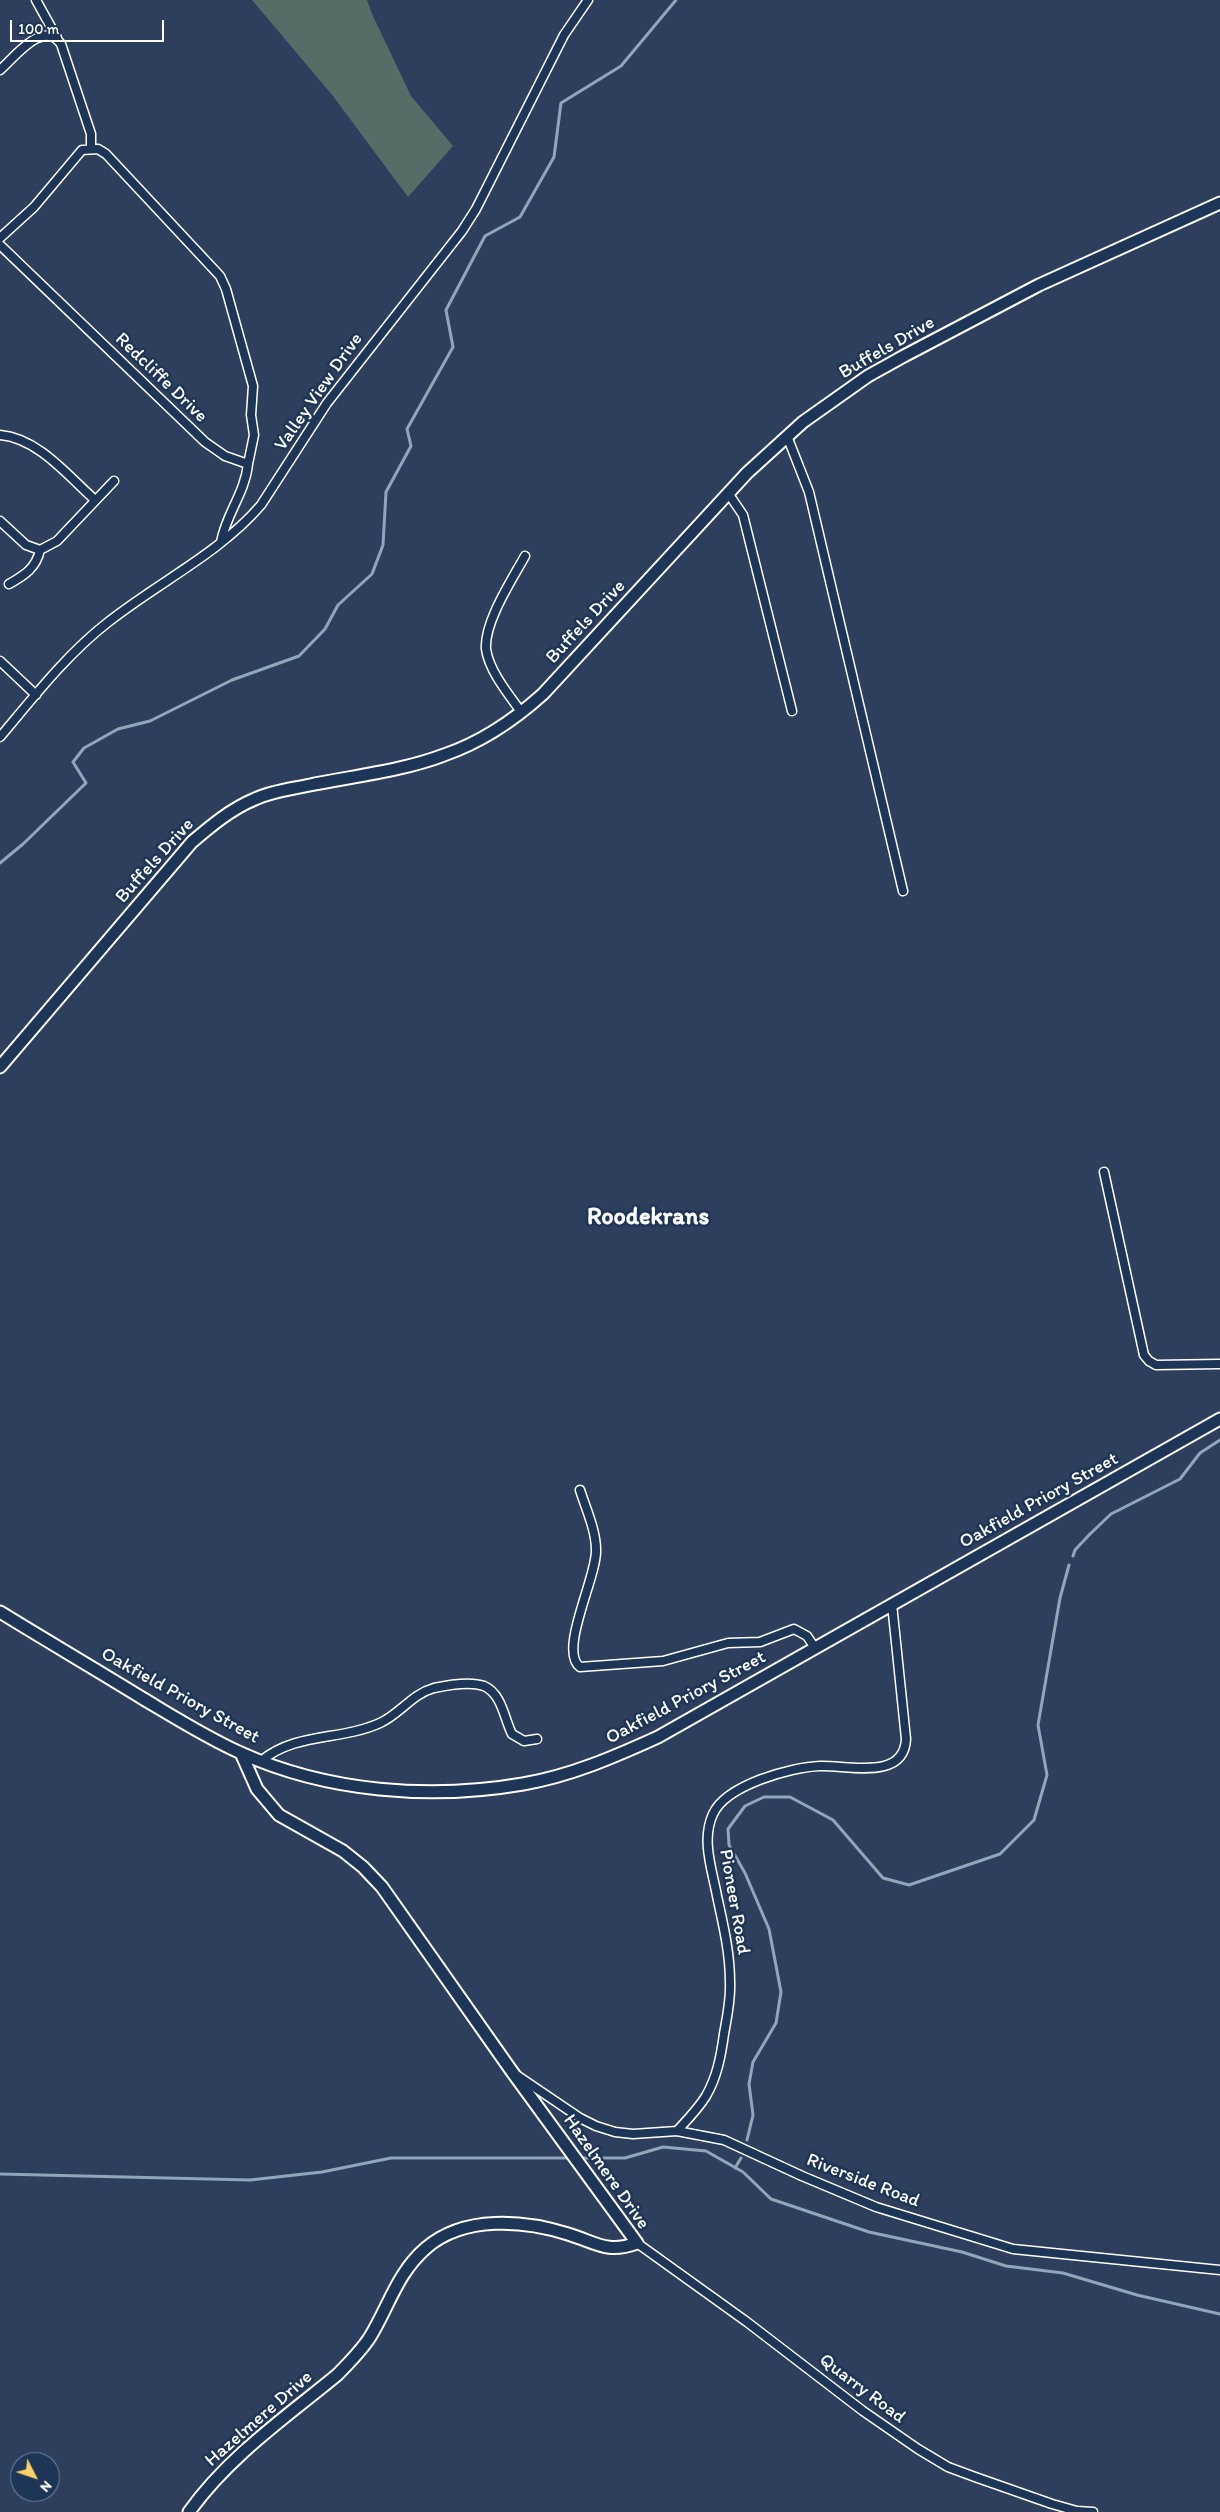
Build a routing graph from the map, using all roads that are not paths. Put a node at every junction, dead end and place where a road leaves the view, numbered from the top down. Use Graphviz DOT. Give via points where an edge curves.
graph roads {
  1 [pos="36,0"];
  2 [pos="588,0"];
  3 [pos="57,38"];
  4 [pos="0,70"];
  5 [pos="91,148"];
  6 [pos="1220,203"];
  7 [pos="0,238"];
  8 [pos="0,245"];
  9 [pos="0,435"];
  10 [pos="787,436"];
  11 [pos="248,464"];
  12 [pos="114,481"];
  13 [pos="728,493"];
  14 [pos="94,499"];
  15 [pos="0,521"];
  16 [pos="221,542"];
  17 [pos="40,550"];
  18 [pos="525,556"];
  19 [pos="10,584"];
  20 [pos="0,662"];
  21 [pos="36,695"];
  22 [pos="792,711"];
  23 [pos="522,713"];
  24 [pos="0,737"];
  25 [pos="903,891"];
  26 [pos="0,1067"];
  27 [pos="1104,1172"];
  28 [pos="1220,1364"];
  29 [pos="1220,1419"];
  30 [pos="580,1490"];
  31 [pos="892,1604"];
  32 [pos="0,1612"];
  33 [pos="815,1648"];
  34 [pos="537,1739"];
  35 [pos="241,1753"];
  36 [pos="261,1761"];
  37 [pos="514,2073"];
  38 [pos="677,2131"];
  39 [pos="637,2243"];
  40 [pos="1220,2270"];
  41 [pos="1051,2508"];
  42 [pos="189,2512"];
  43 [pos="1093,2512"];
  1 -- 3 [label="street"];
  2 -- 16 [label="street, Valley View Drive" via="564,35 462,230 327,403 261,506"];
  3 -- 4 [label="street" via="50,35 37,37"];
  3 -- 5 [label="street" via="90,134"];
  5 -- 7 [label="street" via="82,150 34,206"];
  5 -- 11 [label="street" via="106,154 220,276 253,386 251,415 254,435"];
  6 -- 10 [label="street, Buffels Drive" via="1039,285 904,356 868,376"];
  8 -- 11 [label="street, Redcliffe Drive" via="205,442 225,456"];
  9 -- 14 [label="street" via="34,446"];
  10 -- 13 [label="street, Buffels Drive"];
  10 -- 25 [label="street" via="808,492"];
  11 -- 16 [label="street" via="244,487 224,527"];
  12 -- 14 [label="street"];
  13 -- 22 [label="street" via="742,515"];
  13 -- 23 [label="street, Buffels Drive" via="591,643"];
  14 -- 17 [label="street" via="57,541"];
  15 -- 17 [label="street" via="26,545"];
  16 -- 21 [label="street, Valley View Drive" via="105,624"];
  17 -- 19 [label="street" via="30,570"];
  18 -- 23 [label="street" via="492,622 486,649 494,669"];
  20 -- 21 [label="street"];
  21 -- 24 [label="street, Valley View Drive"];
  23 -- 26 [label="street, Buffels Drive" via="492,734 442,756 275,792 216,821 192,842"];
  27 -- 28 [label="street" via="1144,1355 1156,1364"];
  29 -- 31 [label="street, Oakfield Priory Street"];
  30 -- 33 [label="street" via="596,1550 591,1582 572,1647 572,1657 580,1667 663,1661 728,1643 760,1642 794,1629 806,1636"];
  31 -- 33 [label="street, Oakfield Priory Street"];
  31 -- 38 [label="street, Pioneer Road" via="906,1739 906,1749 901,1756 887,1765 871,1769 819,1766 766,1778 742,1788 723,1801 712,1815 708,1851 727,1946 730,1983 721,2057 713,2082 706,2097"];
  32 -- 35 [label="street, Oakfield Priory Street" via="182,1722"];
  33 -- 36 [label="street, Oakfield Priory Street" via="658,1737 574,1771 524,1784 471,1791 379,1788 332,1782"];
  34 -- 36 [label="street" via="524,1741 512,1734 498,1698 490,1690 474,1684 462,1684 420,1694 380,1723 334,1736 296,1741 278,1748"];
  35 -- 36 [label="street, Oakfield Priory Street"];
  35 -- 37 [label="street, Hazelmere Drive" via="257,1789 279,1815 343,1851 382,1887"];
  37 -- 38 [label="street, Riverside Road" via="580,2118 602,2128 633,2134"];
  37 -- 39 [label="street, Hazelmere Drive"];
  38 -- 40 [label="street, Riverside Road" via="724,2140 876,2207 1013,2249"];
  39 -- 41 [label="street, Quarry Road" via="918,2449 948,2467"];
  39 -- 42 [label="street, Hazelmere Drive" via="614,2249 542,2228 480,2224 427,2247 404,2271 370,2337 353,2358 224,2469"];
  41 -- 43 [label="street, Quarry Road"];
}
